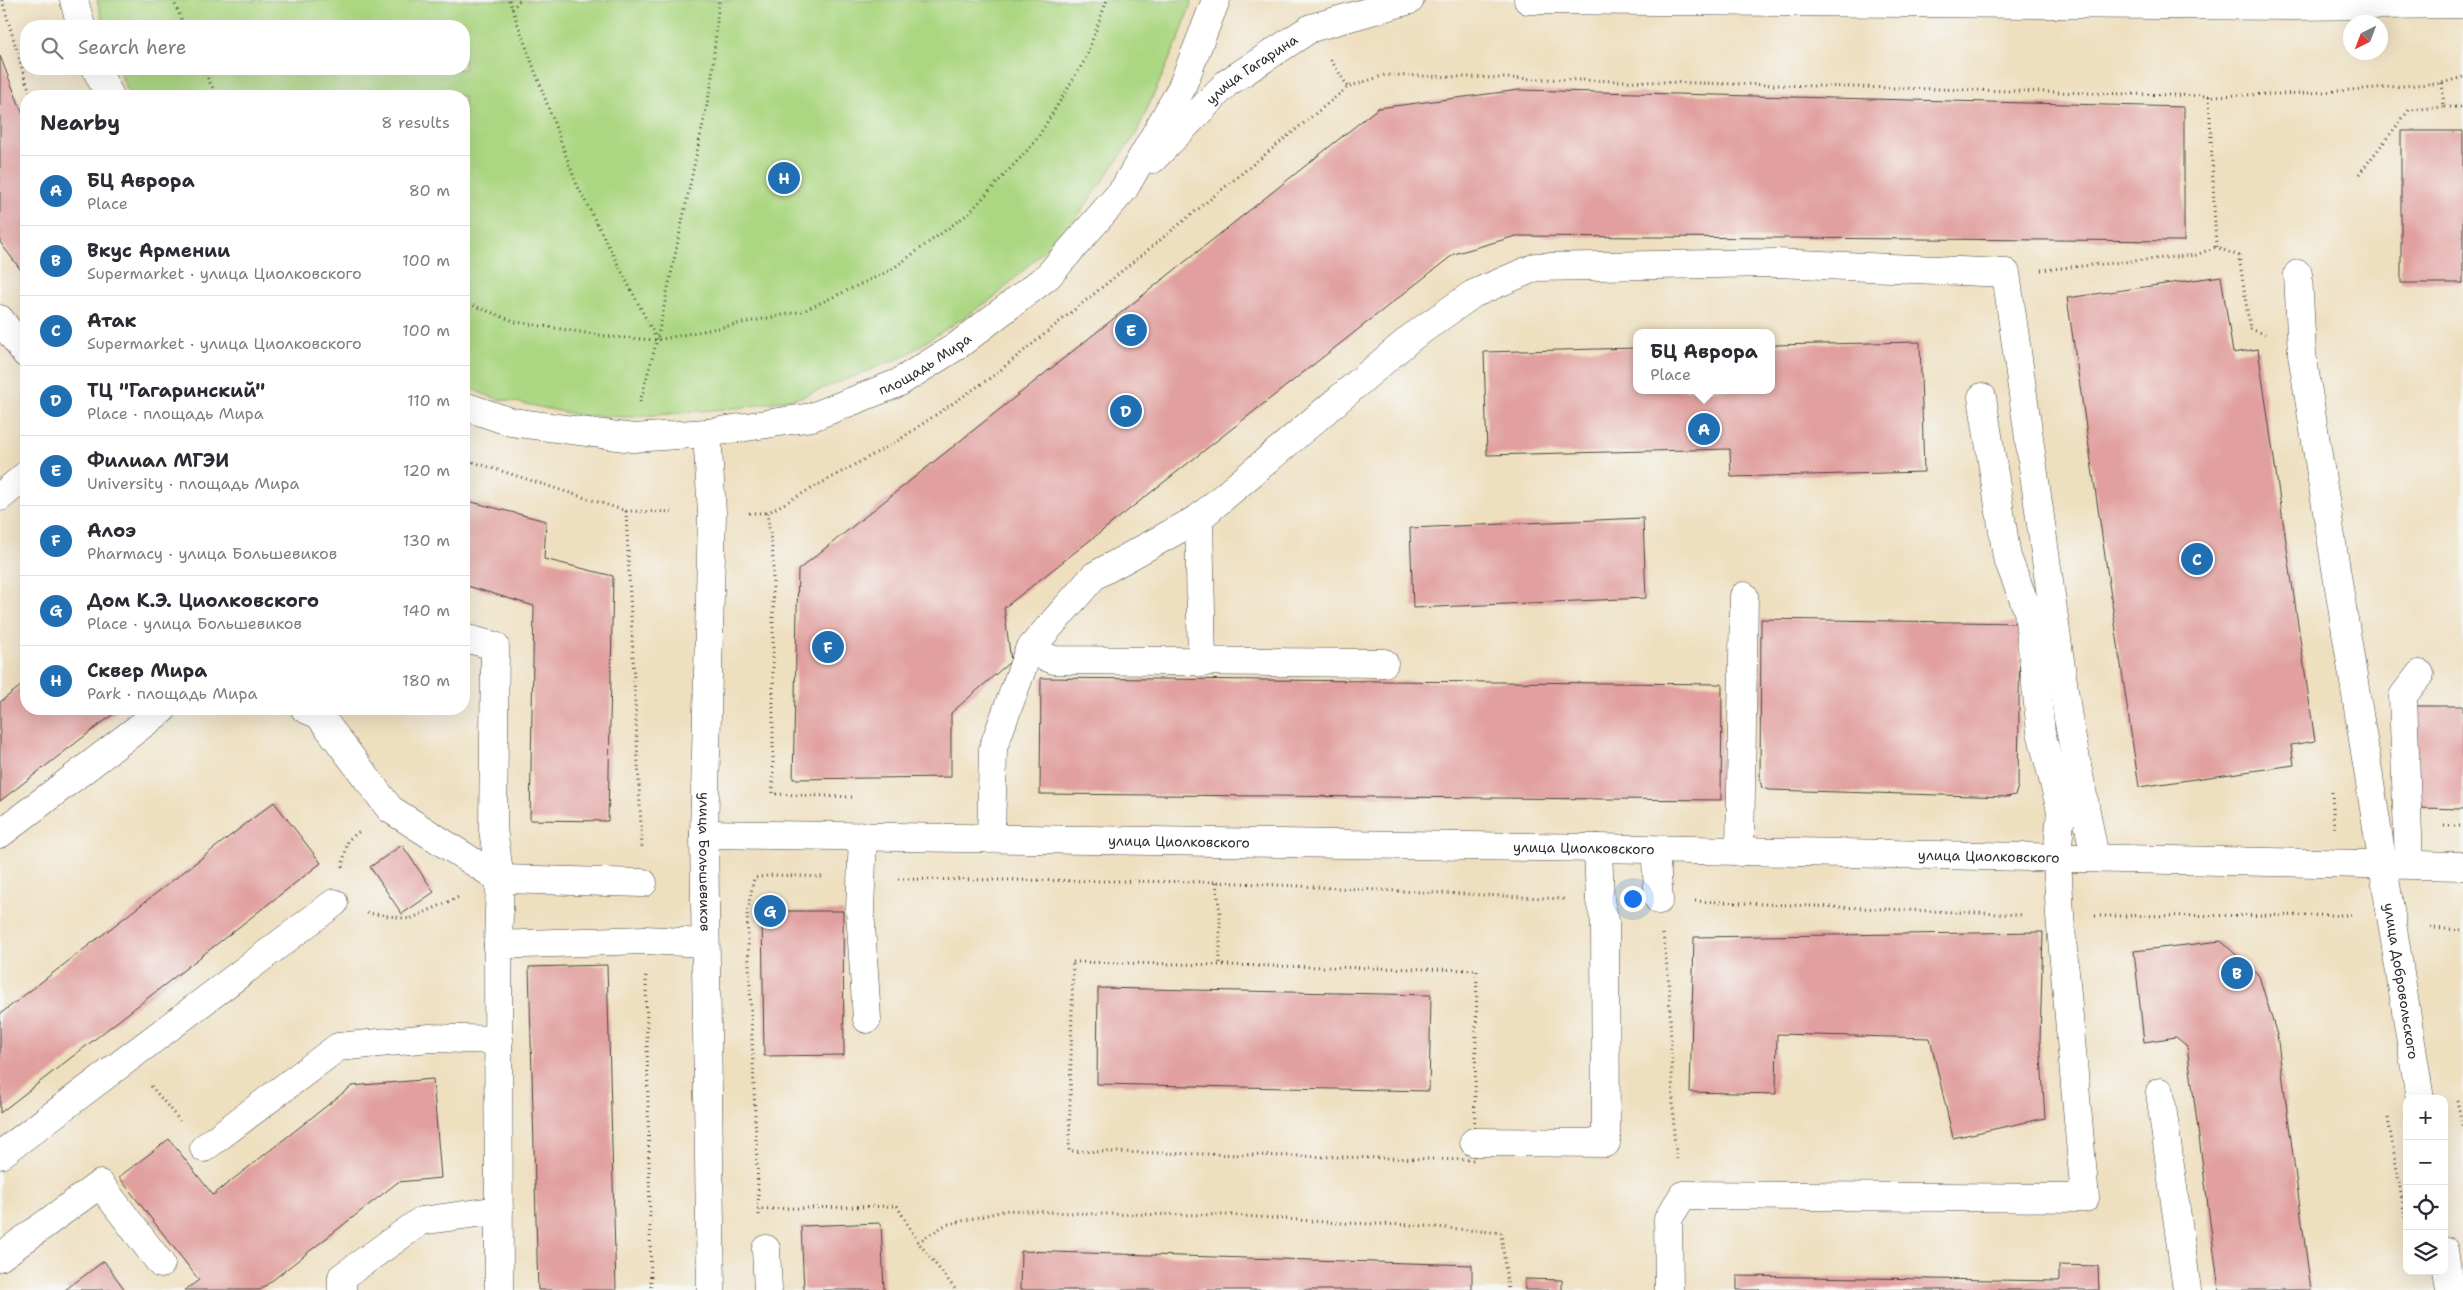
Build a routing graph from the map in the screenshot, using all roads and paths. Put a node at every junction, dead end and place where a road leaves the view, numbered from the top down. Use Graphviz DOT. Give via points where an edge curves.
graph roads {
  1 [pos="2,0"];
  2 [pos="74,0"];
  3 [pos="173,0"];
  4 [pos="509,0"];
  5 [pos="520,0"];
  6 [pos="719,0"];
  7 [pos="1107,0"];
  8 [pos="1216,0"];
  9 [pos="1410,0"];
  10 [pos="1528,0"];
  11 [pos="2463,4"];
  12 [pos="512,8"];
  13 [pos="79,20"];
  14 [pos="181,20"];
  15 [pos="20,61"];
  16 [pos="24,75"];
  17 [pos="99,75"];
  18 [pos="206,75"];
  19 [pos="2463,77"];
  20 [pos="2442,84"];
  21 [pos="30,90"];
  22 [pos="107,90"];
  23 [pos="214,90"];
  24 [pos="2444,107"];
  25 [pos="2463,107"];
  26 [pos="2359,174"];
  27 [pos="1124,189"];
  28 [pos="2216,247"];
  29 [pos="2006,274"];
  30 [pos="2298,274"];
  31 [pos="470,304"];
  32 [pos="0,319"];
  33 [pos="657,340"];
  34 [pos="20,346"];
  35 [pos="1982,397"];
  36 [pos="470,408"];
  37 [pos="638,409"];
  38 [pos="707,433"];
  39 [pos="472,461"];
  40 [pos="470,467"];
  41 [pos="20,480"];
  42 [pos="0,497"];
  43 [pos="626,511"];
  44 [pos="1198,518"];
  45 [pos="1744,596"];
  46 [pos="470,640"];
  47 [pos="1029,650"];
  48 [pos="1202,663"];
  49 [pos="1384,663"];
  50 [pos="2420,674"];
  51 [pos="155,715"];
  52 [pos="319,715"];
  53 [pos="773,794"];
  54 [pos="390,809"];
  55 [pos="0,834"];
  56 [pos="704,834"];
  57 [pos="863,836"];
  58 [pos="991,839"];
  59 [pos="1598,848"];
  60 [pos="1655,850"];
  61 [pos="1740,852"];
  62 [pos="2057,858"];
  63 [pos="2095,858"];
  64 [pos="2396,864"];
  65 [pos="2463,866"];
  66 [pos="861,878"];
  67 [pos="500,879"];
  68 [pos="1216,882"];
  69 [pos="643,884"];
  70 [pos="1600,900"];
  71 [pos="1659,900"];
  72 [pos="334,903"];
  73 [pos="2060,916"];
  74 [pos="2355,924"];
  75 [pos="704,943"];
  76 [pos="498,944"];
  77 [pos="1220,964"];
  78 [pos="867,1019"];
  79 [pos="499,1040"];
  80 [pos="2160,1092"];
  81 [pos="2420,1095"];
  82 [pos="2387,1111"];
  83 [pos="1474,1142"];
  84 [pos="204,1148"];
  85 [pos="0,1155"];
  86 [pos="1683,1195"];
  87 [pos="2403,1205"];
  88 [pos="757,1209"];
  89 [pos="499,1210"];
  90 [pos="918,1242"];
  91 [pos="766,1249"];
  92 [pos="0,1257"];
  93 [pos="161,1264"];
  94 [pos="2448,1273"];
  95 [pos="2463,1288"];
  96 [pos="342,1290"];
  97 [pos="499,1290"];
  98 [pos="711,1290"];
  99 [pos="768,1290"];
  100 [pos="956,1290"];
  101 [pos="1508,1290"];
  102 [pos="1669,1290"];
  103 [pos="2187,1290"];
  104 [pos="2451,1290"];
  1 -- 15 [label="path"];
  2 -- 13 [label="street"];
  3 -- 14 [label="path"];
  4 -- 12 [label="path"];
  5 -- 12 [label="path"];
  6 -- 33 [label="path" via="711,86"];
  7 -- 33 [label="path" via="1085,60 1035,142 969,213 891,270 803,311"];
  8 -- 27 [label="street, площадь Мира" via="1182,89"];
  9 -- 27 [label="street, улица Гагарина" via="1311,28 1227,83"];
  10 -- 11 [label="street" via="2294,6"];
  12 -- 33 [label="path" via="576,183"];
  16 -- 21 [label="path"];
  17 -- 22 [label="street"];
  18 -- 23 [label="path"];
  19 -- 20 [label="path"];
  20 -- 24 [label="path"];
  20 -- 53 [label="path" via="2310,94 2209,96 1386,75 1348,87 993,376 896,442 767,513 773,555"];
  24 -- 25 [label="path"];
  24 -- 26 [label="path" via="2409,110"];
  27 -- 38 [label="street, площадь Мира" via="1048,276 957,346 898,383 812,418"];
  28 -- 29 [label="path" via="2196,255"];
  29 -- 44 [label="street" via="1776,263 1536,267 1473,294 1412,337"];
  29 -- 63 [label="street" via="2068,718"];
  30 -- 64 [label="street" via="2302,354"];
  31 -- 33 [label="path" via="516,322 612,337"];
  32 -- 34 [label="street"];
  33 -- 37 [label="path"];
  35 -- 62 [label="street" via="2006,557 2028,610 2041,732 2061,810"];
  36 -- 38 [label="street, площадь Мира" via="511,422 633,438"];
  38 -- 56 [label="street, улица Большевиков" via="712,512"];
  39 -- 40 [label="path"];
  39 -- 43 [label="path"];
  41 -- 42 [label="street"];
  44 -- 47 [label="street" via="1094,576"];
  44 -- 48 [label="street"];
  45 -- 61 [label="street"];
  46 -- 67 [label="street" via="495,646 493,830"];
  47 -- 48 [label="street" via="1054,660"];
  47 -- 58 [label="street" via="993,748"];
  48 -- 49 [label="street"];
  50 -- 64 [label="street" via="2403,696"];
  51 -- 55 [label="street"];
  52 -- 54 [label="street"];
  54 -- 67 [label="street"];
  54 -- 72 [label="path" via="348,840"];
  56 -- 57 [label="street, улица Циолковского"];
  56 -- 75 [label="street, улица Большевиков"];
  57 -- 58 [label="street, улица Циолковского"];
  57 -- 66 [label="street"];
  58 -- 59 [label="street, улица Циолковского"];
  59 -- 60 [label="street, улица Циолковского"];
  59 -- 70 [label="street"];
  60 -- 61 [label="street, улица Циолковского"];
  60 -- 71 [label="street"];
  61 -- 62 [label="street, улица Циолковского"];
  62 -- 63 [label="street, улица Циолковского"];
  62 -- 73 [label="street"];
  63 -- 64 [label="street, улица Циолковского"];
  64 -- 65 [label="street, улица Циолковского"];
  64 -- 81 [label="street, улица Добровольского"];
  66 -- 68 [label="path"];
  66 -- 78 [label="street"];
  66 -- 88 [label="path" via="773,875 754,878 747,912"];
  67 -- 69 [label="street"];
  67 -- 72 [label="path" via="410,918 379,916"];
  67 -- 76 [label="street"];
  68 -- 70 [label="path"];
  68 -- 77 [label="path"];
  70 -- 83 [label="street" via="1605,921 1606,1143"];
  71 -- 73 [label="path"];
  71 -- 86 [label="path" via="1668,984 1674,1136"];
  72 -- 85 [label="street"];
  73 -- 74 [label="path" via="2353,915"];
  73 -- 86 [label="street" via="2085,1198"];
  75 -- 76 [label="street" via="645,940"];
  75 -- 98 [label="street, улица Большевиков"];
  76 -- 79 [label="street"];
  77 -- 83 [label="path" via="1477,970"];
  77 -- 83 [label="path" via="1073,962 1069,1151 1474,1160"];
  79 -- 84 [label="street" via="430,1038 338,1047"];
  79 -- 89 [label="street"];
  80 -- 103 [label="street"];
  82 -- 87 [label="path"];
  86 -- 102 [label="street" via="1668,1219"];
  88 -- 90 [label="path" via="897,1206"];
  88 -- 91 [label="path"];
  89 -- 96 [label="street" via="421,1221 342,1278"];
  89 -- 97 [label="street"];
  90 -- 100 [label="path"];
  90 -- 101 [label="path" via="945,1225 1008,1210 1231,1215 1414,1225 1501,1233"];
  91 -- 99 [label="street"];
  92 -- 93 [label="street" via="100,1184"];
  94 -- 104 [label="street"];
  95 -- 104 [label="street"];
}
